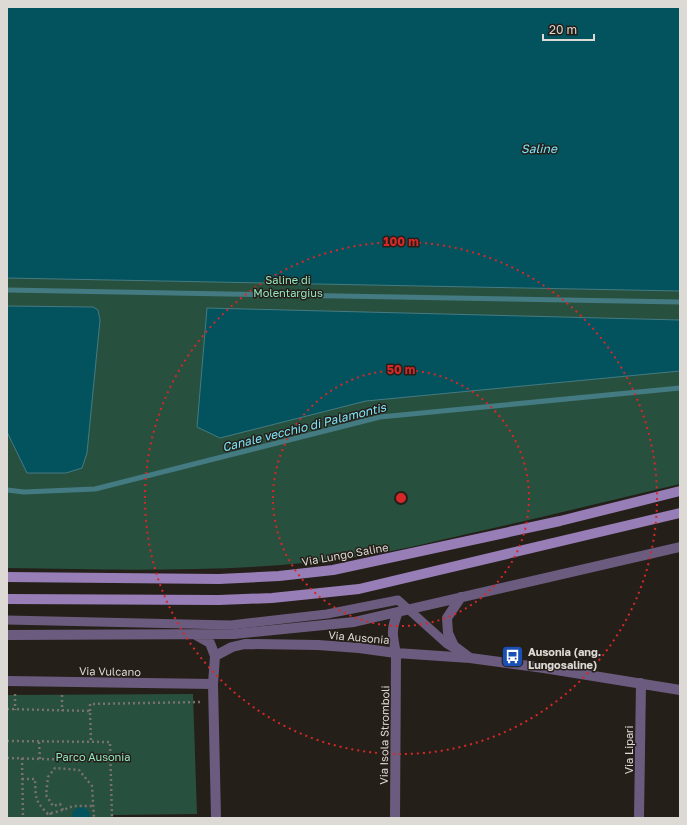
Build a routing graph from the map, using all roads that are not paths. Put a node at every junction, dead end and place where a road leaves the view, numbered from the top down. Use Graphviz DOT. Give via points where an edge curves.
graph roads {
  1 [pos="680,491"];
  2 [pos="680,513"];
  3 [pos="680,546"];
  4 [pos="7,577"];
  5 [pos="461,597"];
  6 [pos="7,599"];
  7 [pos="404,610"];
  8 [pos="7,620"];
  9 [pos="7,634"];
  10 [pos="194,634"];
  11 [pos="396,653"];
  12 [pos="215,656"];
  13 [pos="470,658"];
  14 [pos="7,682"];
  15 [pos="641,683"];
  16 [pos="213,684"];
  17 [pos="680,690"];
  18 [pos="216,818"];
  19 [pos="395,818"];
  20 [pos="639,818"];
  1 -- 4 [label="main road, Via Lungo Saline" via="333,570 219,579"];
  2 -- 6 [label="main road" via="359,589 272,598 219,600"];
  3 -- 5 [label="street"];
  5 -- 7 [label="street"];
  5 -- 13 [label="street, Via Ausonia" via="447,618 448,633 454,646"];
  7 -- 8 [label="lane" via="398,600 327,614 231,625"];
  7 -- 10 [label="street" via="354,622 234,634"];
  7 -- 11 [label="street, Via Isola Stromboli" via="392,625"];
  7 -- 13 [label="lane" via="447,644"];
  9 -- 10 [label="street"];
  10 -- 12 [label="street" via="210,643"];
  11 -- 12 [label="street, Via Ausonia" via="359,648 245,644 232,647"];
  11 -- 13 [label="street, Via Ausonia"];
  11 -- 19 [label="street, Via Isola Stromboli"];
  12 -- 16 [label="street"];
  13 -- 15 [label="street, Via Ausonia"];
  14 -- 16 [label="street, Via Vulcano"];
  15 -- 17 [label="street, Via Ausonia"];
  15 -- 20 [label="street, Via Lipari"];
  16 -- 18 [label="street"];
}
